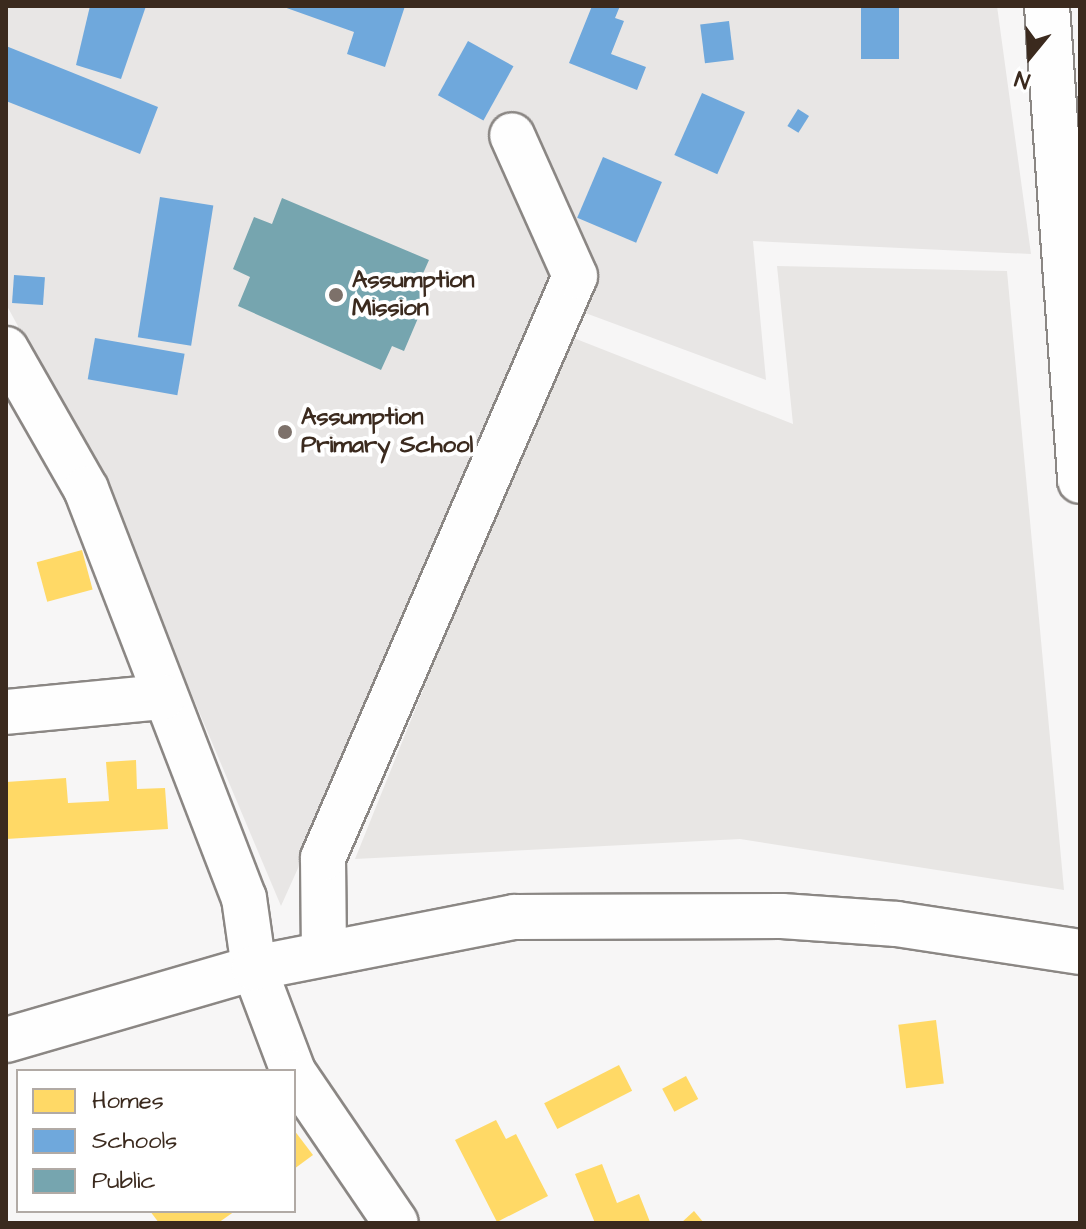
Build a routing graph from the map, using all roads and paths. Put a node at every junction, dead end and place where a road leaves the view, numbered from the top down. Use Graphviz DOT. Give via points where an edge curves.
graph roads {
  1 [pos="1047,6"];
  2 [pos="512,135"];
  3 [pos="6,349"];
  4 [pos="1080,481"];
  5 [pos="163,697"];
  6 [pos="6,712"];
  7 [pos="1080,952"];
  8 [pos="324,953"];
  9 [pos="254,968"];
  10 [pos="6,1040"];
  11 [pos="292,1069"];
  12 [pos="296,1076"];
  13 [pos="396,1223"];
  1 -- 4 [label="street"];
  2 -- 8 [label="street" via="575,276 323,858"];
  3 -- 5 [label="street" via="86,489"];
  5 -- 6 [label="street"];
  5 -- 9 [label="street" via="244,898"];
  7 -- 8 [label="street" via="897,924 596,913 514,917"];
  8 -- 9 [label="street"];
  9 -- 10 [label="street"];
  9 -- 11 [label="street"];
  12 -- 13 [label="street"];
}
